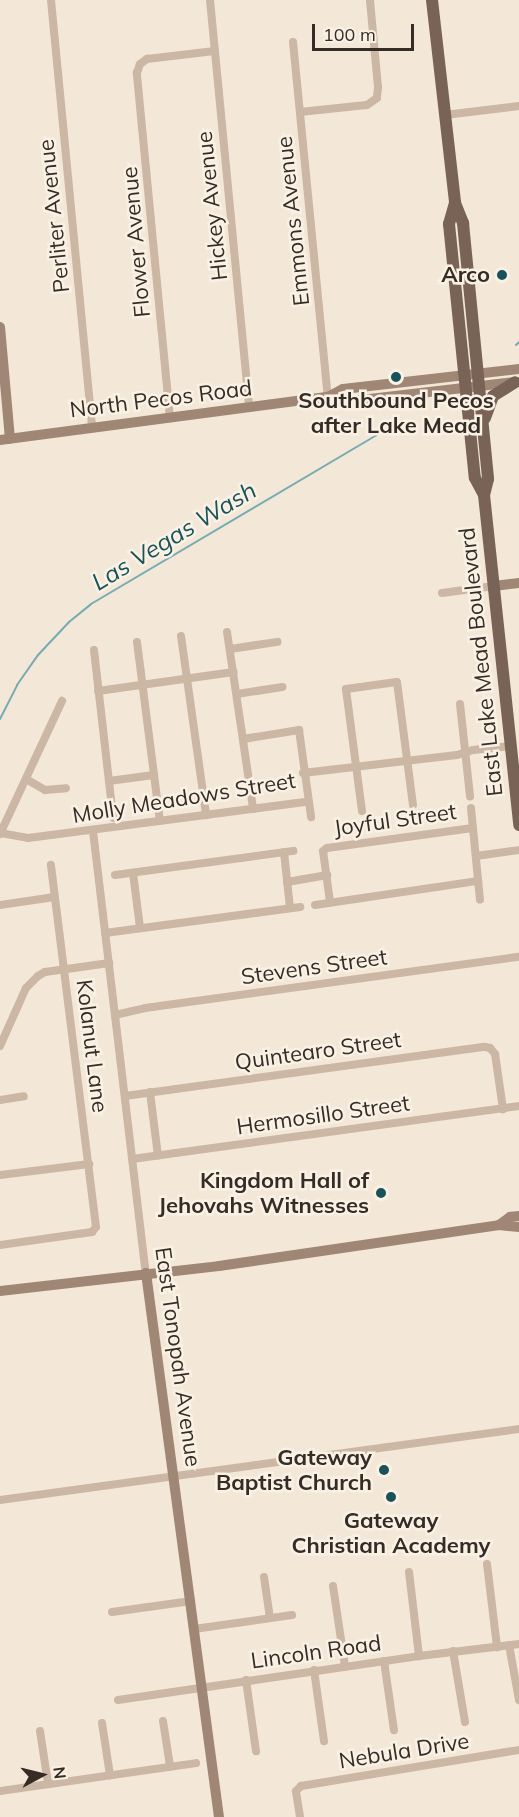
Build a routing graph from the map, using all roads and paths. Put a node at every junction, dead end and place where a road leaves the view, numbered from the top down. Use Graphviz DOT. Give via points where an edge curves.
graph roads {
  1 [pos="51,0"];
  2 [pos="210,0"];
  3 [pos="370,0"];
  4 [pos="432,0"];
  5 [pos="293,42"];
  6 [pos="215,51"];
  7 [pos="519,106"];
  8 [pos="300,112"];
  9 [pos="445,115"];
  10 [pos="455,203"];
  11 [pos="0,327"];
  12 [pos="519,369"];
  13 [pos="478,373"];
  14 [pos="464,374"];
  15 [pos="517,382"];
  16 [pos="479,386"];
  17 [pos="466,388"];
  18 [pos="328,397"];
  19 [pos="249,408"];
  20 [pos="170,418"];
  21 [pos="483,425"];
  22 [pos="92,428"];
  23 [pos="5,440"];
  24 [pos="484,495"];
  25 [pos="519,583"];
  26 [pos="494,586"];
  27 [pos="442,593"];
  28 [pos="227,632"];
  29 [pos="181,636"];
  30 [pos="137,642"];
  31 [pos="277,642"];
  32 [pos="230,649"];
  33 [pos="94,650"];
  34 [pos="234,672"];
  35 [pos="186,679"];
  36 [pos="143,685"];
  37 [pos="282,687"];
  38 [pos="98,691"];
  39 [pos="237,694"];
  40 [pos="62,701"];
  41 [pos="460,704"];
  42 [pos="243,739"];
  43 [pos="511,746"];
  44 [pos="465,752"];
  45 [pos="408,760"];
  46 [pos="356,767"];
  47 [pos="303,773"];
  48 [pos="154,775"];
  49 [pos="26,778"];
  50 [pos="109,781"];
  51 [pos="66,788"];
  52 [pos="518,794"];
  53 [pos="470,796"];
  54 [pos="307,802"];
  55 [pos="413,805"];
  56 [pos="471,808"];
  57 [pos="253,809"];
  58 [pos="362,811"];
  59 [pos="206,815"];
  60 [pos="311,817"];
  61 [pos="113,818"];
  62 [pos="160,821"];
  63 [pos="519,825"];
  64 [pos="473,828"];
  65 [pos="93,831"];
  66 [pos="0,834"];
  67 [pos="519,850"];
  68 [pos="476,856"];
  69 [pos="51,865"];
  70 [pos="133,873"];
  71 [pos="115,875"];
  72 [pos="327,875"];
  73 [pos="478,881"];
  74 [pos="287,882"];
  75 [pos="54,897"];
  76 [pos="480,900"];
  77 [pos="330,902"];
  78 [pos="0,904"];
  79 [pos="315,905"];
  80 [pos="300,907"];
  81 [pos="290,908"];
  82 [pos="140,928"];
  83 [pos="105,933"];
  84 [pos="519,957"];
  85 [pos="109,963"];
  86 [pos="64,969"];
  87 [pos="115,1015"];
  88 [pos="0,1046"];
  89 [pos="150,1092"];
  90 [pos="125,1095"];
  91 [pos="24,1096"];
  92 [pos="0,1100"];
  93 [pos="519,1106"];
  94 [pos="502,1109"];
  95 [pos="158,1156"];
  96 [pos="132,1159"];
  97 [pos="89,1164"];
  98 [pos="0,1176"];
  99 [pos="519,1216"];
  100 [pos="499,1226"];
  101 [pos="519,1227"];
  102 [pos="0,1245"];
  103 [pos="146,1273"];
  104 [pos="0,1291"];
  105 [pos="519,1430"];
  106 [pos="174,1476"];
  107 [pos="0,1500"];
  108 [pos="487,1564"];
  109 [pos="409,1572"];
  110 [pos="264,1577"];
  111 [pos="333,1586"];
  112 [pos="190,1601"];
  113 [pos="112,1612"];
  114 [pos="292,1615"];
  115 [pos="270,1618"];
  116 [pos="194,1629"];
  117 [pos="519,1644"];
  118 [pos="509,1645"];
  119 [pos="497,1647"];
  120 [pos="453,1652"];
  121 [pos="419,1656"];
  122 [pos="384,1661"];
  123 [pos="345,1666"];
  124 [pos="314,1671"];
  125 [pos="246,1680"];
  126 [pos="203,1686"];
  127 [pos="118,1700"];
  128 [pos="519,1700"];
  129 [pos="163,1721"];
  130 [pos="465,1722"];
  131 [pos="102,1723"];
  132 [pos="394,1730"];
  133 [pos="40,1731"];
  134 [pos="324,1741"];
  135 [pos="519,1750"];
  136 [pos="256,1751"];
  137 [pos="196,1763"];
  138 [pos="170,1766"];
  139 [pos="110,1775"];
  140 [pos="48,1783"];
  141 [pos="0,1791"];
  142 [pos="219,1817"];
  143 [pos="300,1817"];
  1 -- 22 [label="street, Perliter Avenue"];
  2 -- 6 [label="street, Hickey Avenue"];
  3 -- 8 [label="street" via="376,98 367,105"];
  4 -- 9 [label="main road, East Lake Mead Boulevard"];
  5 -- 8 [label="street, Emmons Avenue"];
  6 -- 19 [label="street, Hickey Avenue"];
  6 -- 20 [label="street, Flower Avenue" via="147,59 137,73"];
  7 -- 9 [label="street"];
  8 -- 18 [label="street, Emmons Avenue"];
  9 -- 10 [label="main road, East Lake Mead Boulevard"];
  10 -- 13 [label="main road, East Lake Mead Boulevard" via="463,223"];
  10 -- 14 [label="main road, East Lake Mead Boulevard" via="449,224"];
  11 -- 23 [label="street"];
  12 -- 13 [label="street, North Pecos Road"];
  13 -- 14 [label="street, North Pecos Road"];
  13 -- 16 [label="main road, East Lake Mead Boulevard"];
  14 -- 17 [label="main road, East Lake Mead Boulevard"];
  14 -- 18 [label="street, North Pecos Road" via="343,389"];
  15 -- 16 [label="street, North Pecos Road"];
  15 -- 21 [label="main road" via="493,396"];
  16 -- 17 [label="street, North Pecos Road"];
  16 -- 21 [label="main road, East Lake Mead Boulevard"];
  17 -- 18 [label="street, North Pecos Road" via="344,402"];
  17 -- 24 [label="main road, East Lake Mead Boulevard" via="475,478"];
  18 -- 19 [label="street, North Pecos Road"];
  19 -- 20 [label="street, North Pecos Road"];
  20 -- 22 [label="street, North Pecos Road"];
  21 -- 24 [label="main road, East Lake Mead Boulevard" via="488,479"];
  22 -- 23 [label="street, North Pecos Road"];
  24 -- 26 [label="main road, East Lake Mead Boulevard"];
  25 -- 26 [label="street"];
  26 -- 27 [label="street"];
  26 -- 43 [label="main road, East Lake Mead Boulevard"];
  28 -- 32 [label="street"];
  29 -- 35 [label="street"];
  30 -- 36 [label="street"];
  31 -- 32 [label="street"];
  32 -- 34 [label="street"];
  33 -- 38 [label="street"];
  34 -- 35 [label="street"];
  34 -- 39 [label="street"];
  35 -- 36 [label="street"];
  35 -- 59 [label="street"];
  36 -- 38 [label="street"];
  36 -- 48 [label="street"];
  37 -- 39 [label="street"];
  38 -- 50 [label="street"];
  39 -- 42 [label="street"];
  40 -- 49 [label="street"];
  41 -- 44 [label="street"];
  42 -- 47 [label="street, Molly Meadows Street" via="299,730"];
  42 -- 57 [label="street"];
  43 -- 44 [label="street"];
  43 -- 52 [label="main road, East Lake Mead Boulevard"];
  44 -- 45 [label="street"];
  44 -- 53 [label="street"];
  45 -- 46 [label="street"];
  45 -- 46 [label="street" via="398,682 346,689"];
  45 -- 55 [label="street"];
  46 -- 47 [label="street"];
  46 -- 58 [label="street"];
  47 -- 54 [label="street, Molly Meadows Street"];
  48 -- 50 [label="street"];
  48 -- 62 [label="street"];
  49 -- 51 [label="street" via="45,790"];
  49 -- 66 [label="street"];
  50 -- 61 [label="street"];
  52 -- 63 [label="main road, East Lake Mead Boulevard"];
  54 -- 57 [label="street, Molly Meadows Street"];
  54 -- 60 [label="street"];
  56 -- 64 [label="street"];
  57 -- 59 [label="street, Molly Meadows Street"];
  59 -- 62 [label="street, Molly Meadows Street"];
  62 -- 65 [label="street, Molly Meadows Street"];
  64 -- 68 [label="street"];
  64 -- 72 [label="street, Joyful Street" via="327,848 323,851"];
  65 -- 66 [label="street, Molly Meadows Street" via="28,838"];
  65 -- 83 [label="street, East Tonopah Avenue"];
  67 -- 68 [label="street"];
  68 -- 73 [label="street"];
  69 -- 75 [label="street, Kolanut Lane"];
  70 -- 71 [label="street"];
  70 -- 74 [label="street" via="289,851"];
  70 -- 82 [label="street"];
  72 -- 74 [label="street"];
  72 -- 77 [label="street"];
  73 -- 76 [label="street"];
  73 -- 77 [label="street"];
  74 -- 81 [label="street"];
  75 -- 78 [label="street"];
  75 -- 86 [label="street, Kolanut Lane"];
  77 -- 79 [label="street"];
  80 -- 81 [label="street"];
  81 -- 82 [label="street"];
  82 -- 83 [label="street"];
  83 -- 85 [label="street, East Tonopah Avenue"];
  84 -- 87 [label="street, Stevens Street"];
  85 -- 86 [label="street"];
  85 -- 87 [label="street, East Tonopah Avenue"];
  86 -- 88 [label="street" via="45,972 26,988"];
  86 -- 97 [label="street, Kolanut Lane"];
  87 -- 90 [label="street, East Tonopah Avenue"];
  89 -- 90 [label="street, Quintearo Street"];
  89 -- 94 [label="street, Quintearo Street" via="490,1048 495,1054"];
  89 -- 95 [label="street"];
  90 -- 96 [label="street, East Tonopah Avenue"];
  91 -- 92 [label="street"];
  93 -- 94 [label="street, Hermosillo Street"];
  94 -- 95 [label="street, Hermosillo Street"];
  95 -- 96 [label="street, Hermosillo Street"];
  96 -- 103 [label="street, East Tonopah Avenue"];
  97 -- 98 [label="street"];
  97 -- 102 [label="street, Kolanut Lane" via="96,1221 92,1232"];
  99 -- 100 [label="street" via="510,1217"];
  100 -- 101 [label="street"];
  100 -- 103 [label="street"];
  103 -- 104 [label="street"];
  103 -- 106 [label="street, East Tonopah Avenue"];
  105 -- 106 [label="street"];
  106 -- 107 [label="street"];
  106 -- 112 [label="street, East Tonopah Avenue"];
  108 -- 119 [label="street"];
  109 -- 121 [label="street"];
  110 -- 115 [label="street"];
  111 -- 123 [label="street"];
  112 -- 113 [label="street"];
  112 -- 116 [label="street, East Tonopah Avenue"];
  114 -- 115 [label="street"];
  115 -- 116 [label="street"];
  116 -- 126 [label="street, East Tonopah Avenue"];
  117 -- 118 [label="street, Lincoln Road"];
  118 -- 119 [label="street, Lincoln Road"];
  118 -- 128 [label="street"];
  119 -- 120 [label="street, Lincoln Road"];
  120 -- 121 [label="street, Lincoln Road"];
  120 -- 130 [label="street"];
  121 -- 122 [label="street, Lincoln Road"];
  122 -- 123 [label="street, Lincoln Road"];
  122 -- 132 [label="street"];
  123 -- 124 [label="street, Lincoln Road"];
  124 -- 125 [label="street, Lincoln Road"];
  124 -- 134 [label="street"];
  125 -- 126 [label="street, Lincoln Road"];
  125 -- 136 [label="street"];
  126 -- 127 [label="street, Lincoln Road"];
  126 -- 142 [label="street, East Tonopah Avenue"];
  129 -- 138 [label="street"];
  131 -- 139 [label="street"];
  133 -- 140 [label="street"];
  135 -- 143 [label="street, Nebula Drive" via="306,1785 296,1791"];
  137 -- 138 [label="street"];
  138 -- 139 [label="street"];
  139 -- 140 [label="street"];
  140 -- 141 [label="street"];
}
